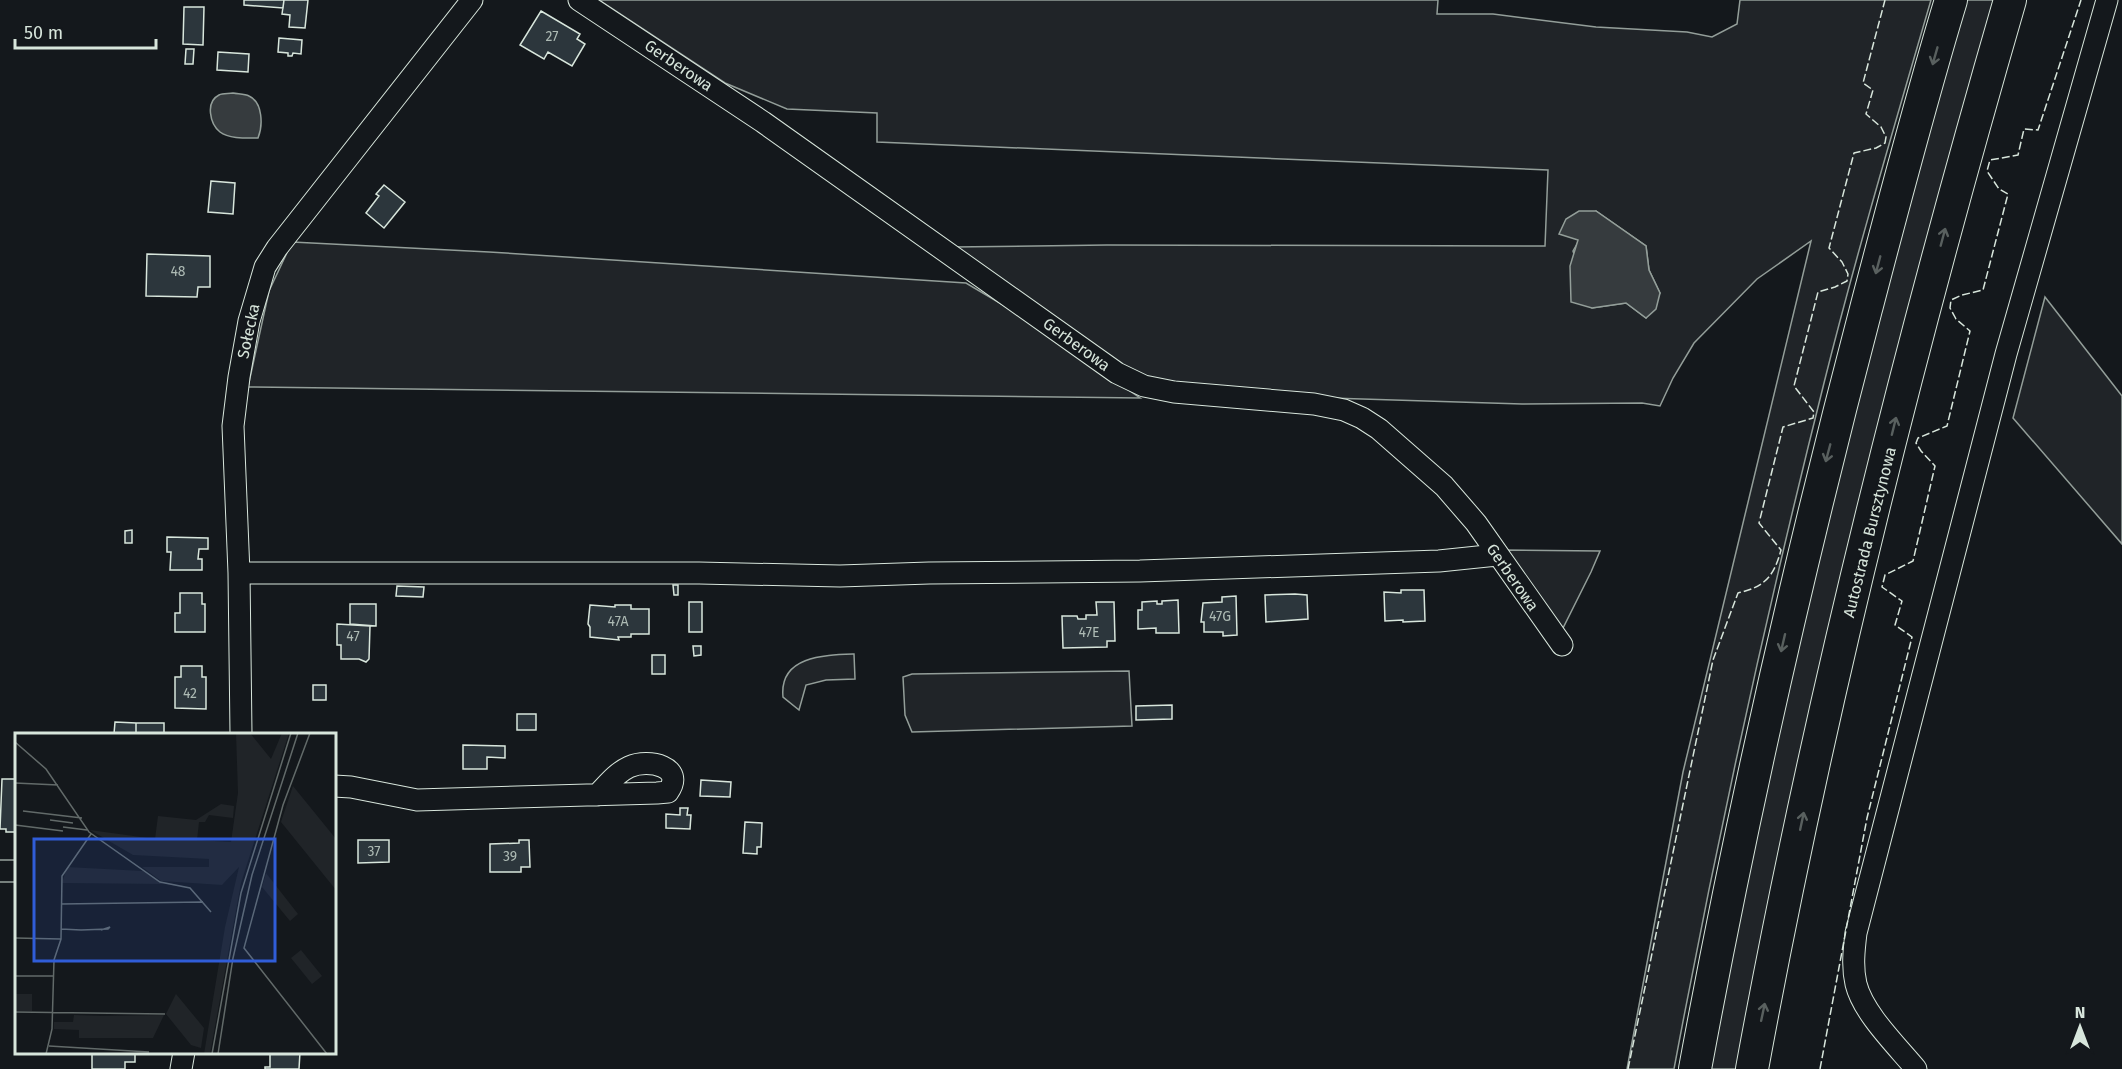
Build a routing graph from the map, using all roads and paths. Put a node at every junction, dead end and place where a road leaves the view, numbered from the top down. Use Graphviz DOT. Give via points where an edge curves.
graph roads {
  1 [pos="472,0"];
  2 [pos="579,0"];
  3 [pos="1951,0"];
  4 [pos="2010,0"];
  5 [pos="2107,0"];
  6 [pos="1497,555"];
  7 [pos="239,573"];
  8 [pos="1562,645"];
  9 [pos="241,733"];
  10 [pos="336,786"];
  11 [pos="597,795"];
  12 [pos="15,871"];
  13 [pos="0,872"];
  14 [pos="184,1054"];
  15 [pos="181,1069"];
  16 [pos="1695,1069"];
  17 [pos="1752,1069"];
  18 [pos="1916,1069"];
  1 -- 7 [label="street, Sołecka" via="264,267 249,321 233,426"];
  2 -- 6 [label="street, Gerberowa" via="763,122 1117,373 1144,386 1174,392 1314,404 1362,418 1444,486"];
  3 -- 16 [label="highway, one-way" via="1822,477 1746,810"];
  17 -- 4 [label="highway, Autostrada Bursztynowa, one-way" via="1802,818 1865,543 1925,304"];
  5 -- 18 [label="street" via="2006,354 1856,933 1856,986 1875,1018"];
  6 -- 7 [label="street" via="1439,561 1140,572 840,576"];
  6 -- 8 [label="street, Gerberowa"];
  7 -- 9 [label="street, Sołecka"];
  10 -- 11 [label="street" via="417,800"];
  12 -- 13 [label="street"];
  14 -- 15 [label="street"];
}
